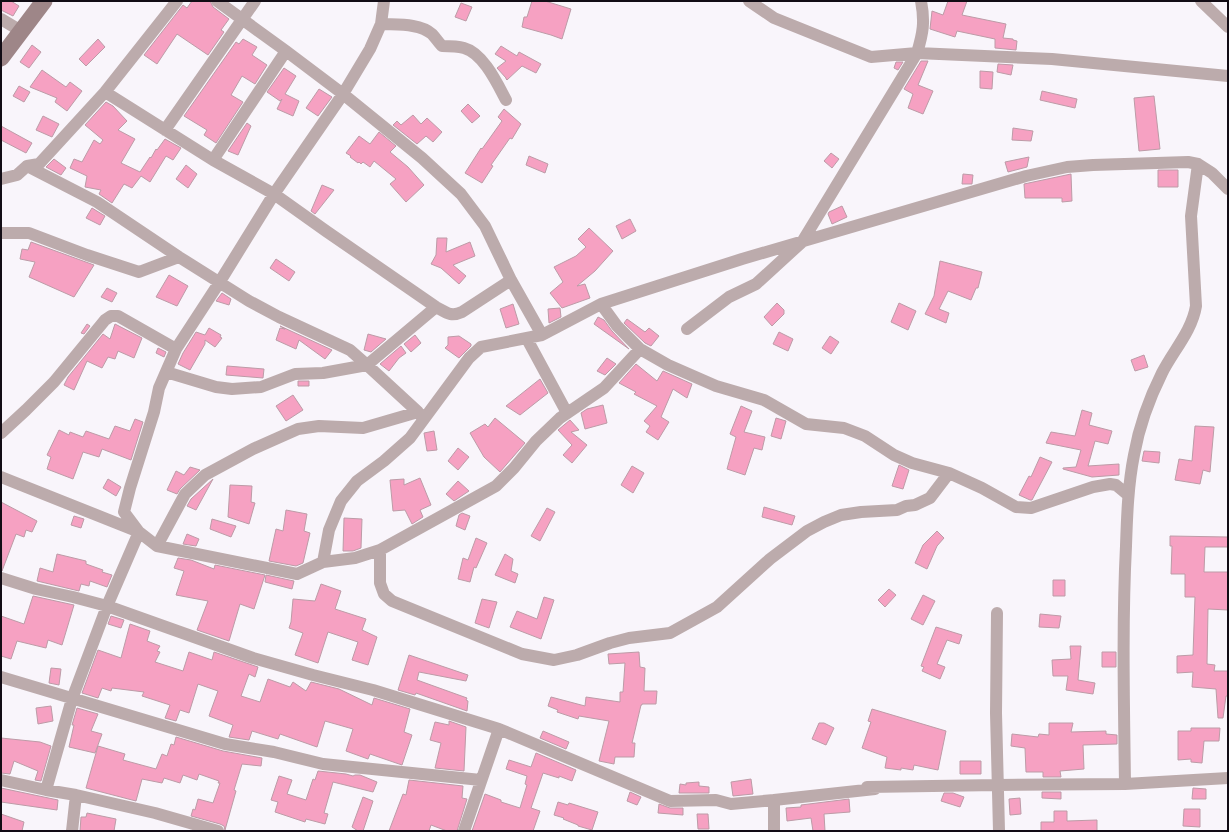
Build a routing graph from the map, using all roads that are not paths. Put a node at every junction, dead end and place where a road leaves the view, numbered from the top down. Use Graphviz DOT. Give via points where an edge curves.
graph roads {
  1 [pos="44,1"];
  2 [pos="177,1"];
  3 [pos="216,1"];
  4 [pos="255,1"];
  5 [pos="384,1"];
  6 [pos="749,1"];
  7 [pos="921,1"];
  8 [pos="1201,1"];
  9 [pos="1,19"];
  10 [pos="242,20"];
  11 [pos="381,24"];
  12 [pos="1228,27"];
  13 [pos="21,31"];
  14 [pos="286,51"];
  15 [pos="917,53"];
  16 [pos="1,58"];
  17 [pos="1228,76"];
  18 [pos="105,92"];
  19 [pos="343,94"];
  20 [pos="506,100"];
  21 [pos="165,130"];
  22 [pos="213,160"];
  23 [pos="1198,164"];
  24 [pos="27,166"];
  25 [pos="1,179"];
  26 [pos="1228,189"];
  27 [pos="274,194"];
  28 [pos="1,233"];
  29 [pos="802,242"];
  30 [pos="179,257"];
  31 [pos="511,280"];
  32 [pos="219,283"];
  33 [pos="601,304"];
  34 [pos="436,307"];
  35 [pos="687,329"];
  36 [pos="542,335"];
  37 [pos="527,339"];
  38 [pos="176,348"];
  39 [pos="640,349"];
  40 [pos="367,366"];
  41 [pos="166,372"];
  42 [pos="567,413"];
  43 [pos="421,416"];
  44 [pos="1,433"];
  45 [pos="949,473"];
  46 [pos="1,477"];
  47 [pos="1128,495"];
  48 [pos="139,532"];
  49 [pos="157,546"];
  50 [pos="380,550"];
  51 [pos="323,562"];
  52 [pos="1,578"];
  53 [pos="107,606"];
  54 [pos="997,613"];
  55 [pos="1,677"];
  56 [pos="72,699"];
  57 [pos="499,729"];
  58 [pos="1228,778"];
  59 [pos="1,780"];
  60 [pos="481,780"];
  61 [pos="1125,784"];
  62 [pos="998,785"];
  63 [pos="46,790"];
  64 [pos="76,794"];
  65 [pos="774,800"];
  66 [pos="72,831"];
  67 [pos="218,831"];
  68 [pos="464,831"];
  69 [pos="774,831"];
  70 [pos="999,831"];
  1 -- 13 [label="street"];
  2 -- 18 [label="street"];
  3 -- 10 [label="street"];
  4 -- 10 [label="street"];
  5 -- 11 [label="street"];
  6 -- 15 [label="street" via="774,18 870,56"];
  7 -- 15 [label="street" via="924,17"];
  8 -- 12 [label="street"];
  9 -- 13 [label="street"];
  10 -- 14 [label="street"];
  10 -- 21 [label="street"];
  11 -- 19 [label="street" via="370,49"];
  11 -- 20 [label="street" via="425,29 442,46 464,48 476,54 491,72"];
  13 -- 16 [label="street"];
  14 -- 19 [label="street"];
  14 -- 22 [label="street"];
  15 -- 17 [label="street" via="1052,59"];
  15 -- 29 [label="street"];
  18 -- 21 [label="street"];
  18 -- 24 [label="street" via="39,164"];
  19 -- 27 [label="street"];
  19 -- 31 [label="street" via="422,158 461,194 485,226"];
  21 -- 22 [label="street"];
  22 -- 27 [label="street"];
  23 -- 26 [label="street" via="1212,173"];
  23 -- 29 [label="street" via="1168,162 1067,167 1026,176"];
  23 -- 47 [label="street" via="1191,216 1195,313 1162,372 1142,419"];
  24 -- 25 [label="street" via="17,175"];
  24 -- 30 [label="street" via="97,202"];
  27 -- 32 [label="street"];
  27 -- 34 [label="street"];
  28 -- 30 [label="street" via="30,233 139,272"];
  29 -- 33 [label="street"];
  29 -- 35 [label="street" via="756,284 729,297"];
  30 -- 32 [label="street"];
  31 -- 34 [label="street" via="455,315"];
  31 -- 36 [label="street"];
  32 -- 38 [label="street"];
  32 -- 40 [label="street" via="279,317 350,350"];
  33 -- 36 [label="street"];
  33 -- 39 [label="street" via="617,326"];
  34 -- 40 [label="street"];
  36 -- 37 [label="street"];
  37 -- 42 [label="street"];
  37 -- 43 [label="street" via="481,347"];
  38 -- 41 [label="street"];
  38 -- 44 [label="street" via="118,316 111,316 54,382"];
  39 -- 42 [label="street" via="604,388"];
  39 -- 45 [label="street" via="668,365 716,386 764,400 806,424 844,428 865,436 894,455 912,463"];
  40 -- 41 [label="street" via="323,373 295,374 261,387 232,389 216,387"];
  40 -- 43 [label="street"];
  41 -- 48 [label="street" via="159,388 124,512"];
  42 -- 50 [label="street" via="536,441 496,486"];
  43 -- 49 [label="street" via="363,428 319,426 298,429 253,449 204,476 185,494"];
  43 -- 51 [label="street" via="410,438 384,462 357,481 341,501 329,530"];
  45 -- 47 [label="street" via="1016,507 1024,508 1110,484 1116,485"];
  45 -- 50 [label="street" via="930,498 915,505 897,510 841,515 807,531 717,607 670,633 629,638 554,660 522,654 392,601 384,594 380,583"];
  46 -- 48 [label="street"];
  47 -- 61 [label="street" via="1124,592"];
  48 -- 49 [label="street"];
  48 -- 53 [label="street"];
  49 -- 51 [label="street" via="297,574"];
  50 -- 51 [label="street" via="355,558"];
  52 -- 53 [label="street"];
  53 -- 56 [label="street"];
  53 -- 57 [label="street" via="252,658 373,690"];
  54 -- 62 [label="street"];
  55 -- 56 [label="street"];
  56 -- 60 [label="street" via="225,744 274,752 322,764"];
  56 -- 63 [label="street"];
  57 -- 60 [label="street"];
  57 -- 65 [label="street" via="670,801 716,800 731,804"];
  58 -- 61 [label="street"];
  59 -- 63 [label="street"];
  60 -- 68 [label="street"];
  61 -- 62 [label="street"];
  62 -- 65 [label="street" via="872,788"];
  62 -- 70 [label="street"];
  63 -- 64 [label="street"];
  64 -- 66 [label="street"];
  64 -- 67 [label="street"];
  65 -- 69 [label="street"];
}
